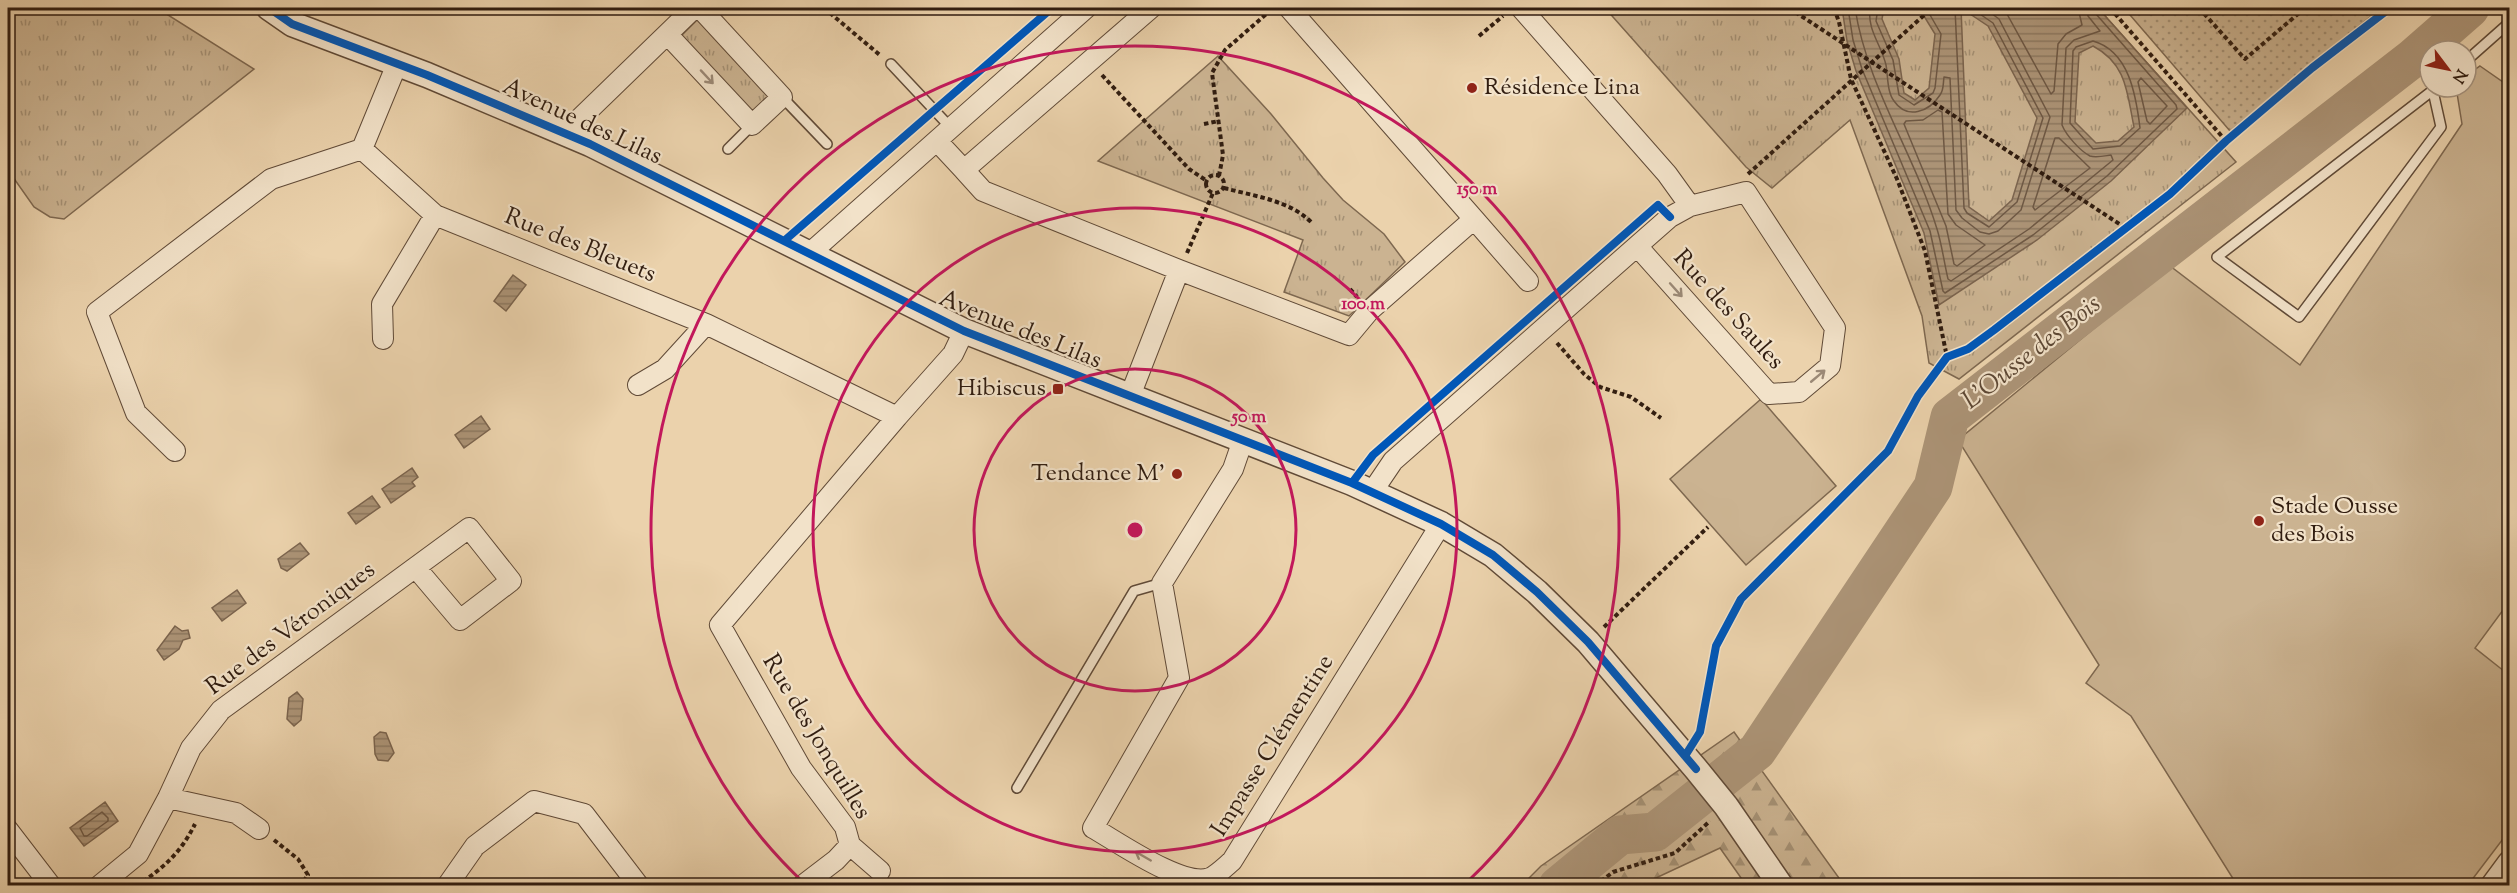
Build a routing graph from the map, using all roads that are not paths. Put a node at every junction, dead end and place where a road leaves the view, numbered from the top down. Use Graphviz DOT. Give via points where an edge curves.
graph roads {
  1 [pos="269,8"];
  2 [pos="694,8"];
  3 [pos="700,8"];
  4 [pos="1086,8"];
  5 [pos="1150,8"];
  6 [pos="1289,8"];
  7 [pos="1512,11"];
  8 [pos="2510,22"];
  9 [pos="667,34"];
  10 [pos="2478,50"];
  11 [pos="397,64"];
  12 [pos="891,64"];
  13 [pos="2435,89"];
  14 [pos="782,97"];
  15 [pos="752,125"];
  16 [pos="566,132"];
  17 [pos="944,134"];
  18 [pos="827,144"];
  19 [pos="728,148"];
  20 [pos="362,149"];
  21 [pos="964,170"];
  22 [pos="1690,206"];
  23 [pos="435,214"];
  24 [pos="1474,219"];
  25 [pos="1637,246"];
  26 [pos="809,254"];
  27 [pos="1179,270"];
  28 [pos="1528,281"];
  29 [pos="706,324"];
  30 [pos="964,331"];
  31 [pos="383,339"];
  32 [pos="638,385"];
  33 [pos="1130,396"];
  34 [pos="897,417"];
  35 [pos="1243,440"];
  36 [pos="175,451"];
  37 [pos="1372,492"];
  38 [pos="1441,524"];
  39 [pos="416,568"];
  40 [pos="1162,583"];
  41 [pos="1017,788"];
  42 [pos="168,798"];
  43 [pos="259,829"];
  44 [pos="8,830"];
  45 [pos="849,845"];
  46 [pos="14,852"];
  47 [pos="2510,863"];
  48 [pos="880,871"];
  49 [pos="51,885"];
  50 [pos="99,885"];
  51 [pos="447,885"];
  52 [pos="639,885"];
  53 [pos="802,885"];
  54 [pos="1781,885"];
  55 [pos="2493,885"];
  1 -- 11 [label="street, Avenue des Lilas" via="292,24"];
  2 -- 9 [label="street"];
  3 -- 14 [label="street"];
  4 -- 17 [label="street"];
  5 -- 21 [label="street"];
  6 -- 24 [label="street"];
  7 -- 22 [label="street" via="1667,174"];
  8 -- 10 [label="lane"];
  9 -- 15 [label="street, one-way"];
  9 -- 16 [label="street"];
  11 -- 16 [label="street, Avenue des Lilas"];
  11 -- 20 [label="street"];
  12 -- 17 [label="lane"];
  13 -- 13 [label="lane" via="2227,250 2217,257 2299,317 2441,127"];
  14 -- 15 [label="street"];
  14 -- 18 [label="lane"];
  15 -- 19 [label="lane"];
  16 -- 26 [label="street, Avenue des Lilas"];
  17 -- 21 [label="street"];
  17 -- 26 [label="street"];
  20 -- 23 [label="street, Rue des Bleuets"];
  20 -- 36 [label="street" via="271,178 97,312 136,413"];
  21 -- 27 [label="street" via="983,191"];
  22 -- 25 [label="street" via="1670,217"];
  25 -- 22 [label="street, Rue des Saules, one-way" via="1769,394 1799,392 1830,366 1835,328 1746,192"];
  23 -- 29 [label="street, Rue des Bleuets"];
  23 -- 31 [label="street" via="382,304"];
  24 -- 27 [label="street" via="1369,311 1349,335"];
  24 -- 28 [label="street"];
  25 -- 37 [label="street" via="1393,461"];
  26 -- 30 [label="street, Avenue des Lilas"];
  27 -- 33 [label="street"];
  29 -- 32 [label="street" via="665,369"];
  29 -- 34 [label="street, Rue des Bleuets"];
  30 -- 33 [label="street, Avenue des Lilas"];
  30 -- 34 [label="street" via="953,354"];
  33 -- 35 [label="street, Avenue des Lilas"];
  34 -- 45 [label="street, Rue des Jonquilles" via="720,625 801,768 845,827"];
  35 -- 37 [label="street, Avenue des Lilas"];
  35 -- 40 [label="street" via="1233,469"];
  37 -- 38 [label="street, Avenue des Lilas"];
  38 -- 40 [label="street, Impasse Clémentine, one-way" via="1232,861 1210,878 1187,878 1169,872 1093,828 1179,678"];
  38 -- 54 [label="street, Avenue des Lilas" via="1493,555 1588,642 1726,806"];
  39 -- 39 [label="street, Rue des Véroniques" via="469,528 511,581 460,620"];
  39 -- 42 [label="street, Rue des Véroniques" via="221,710 191,748"];
  40 -- 41 [label="lane" via="1134,591"];
  42 -- 43 [label="street" via="236,813"];
  42 -- 50 [label="street, Rue des Véroniques" via="138,854"];
  44 -- 46 [label="street"];
  45 -- 48 [label="street, Rue des Jonquilles"];
  45 -- 53 [label="street, Rue des Jonquilles"];
  46 -- 49 [label="street"];
  47 -- 55 [label="street"];
  51 -- 52 [label="street" via="475,846 534,801 584,814"];
}
